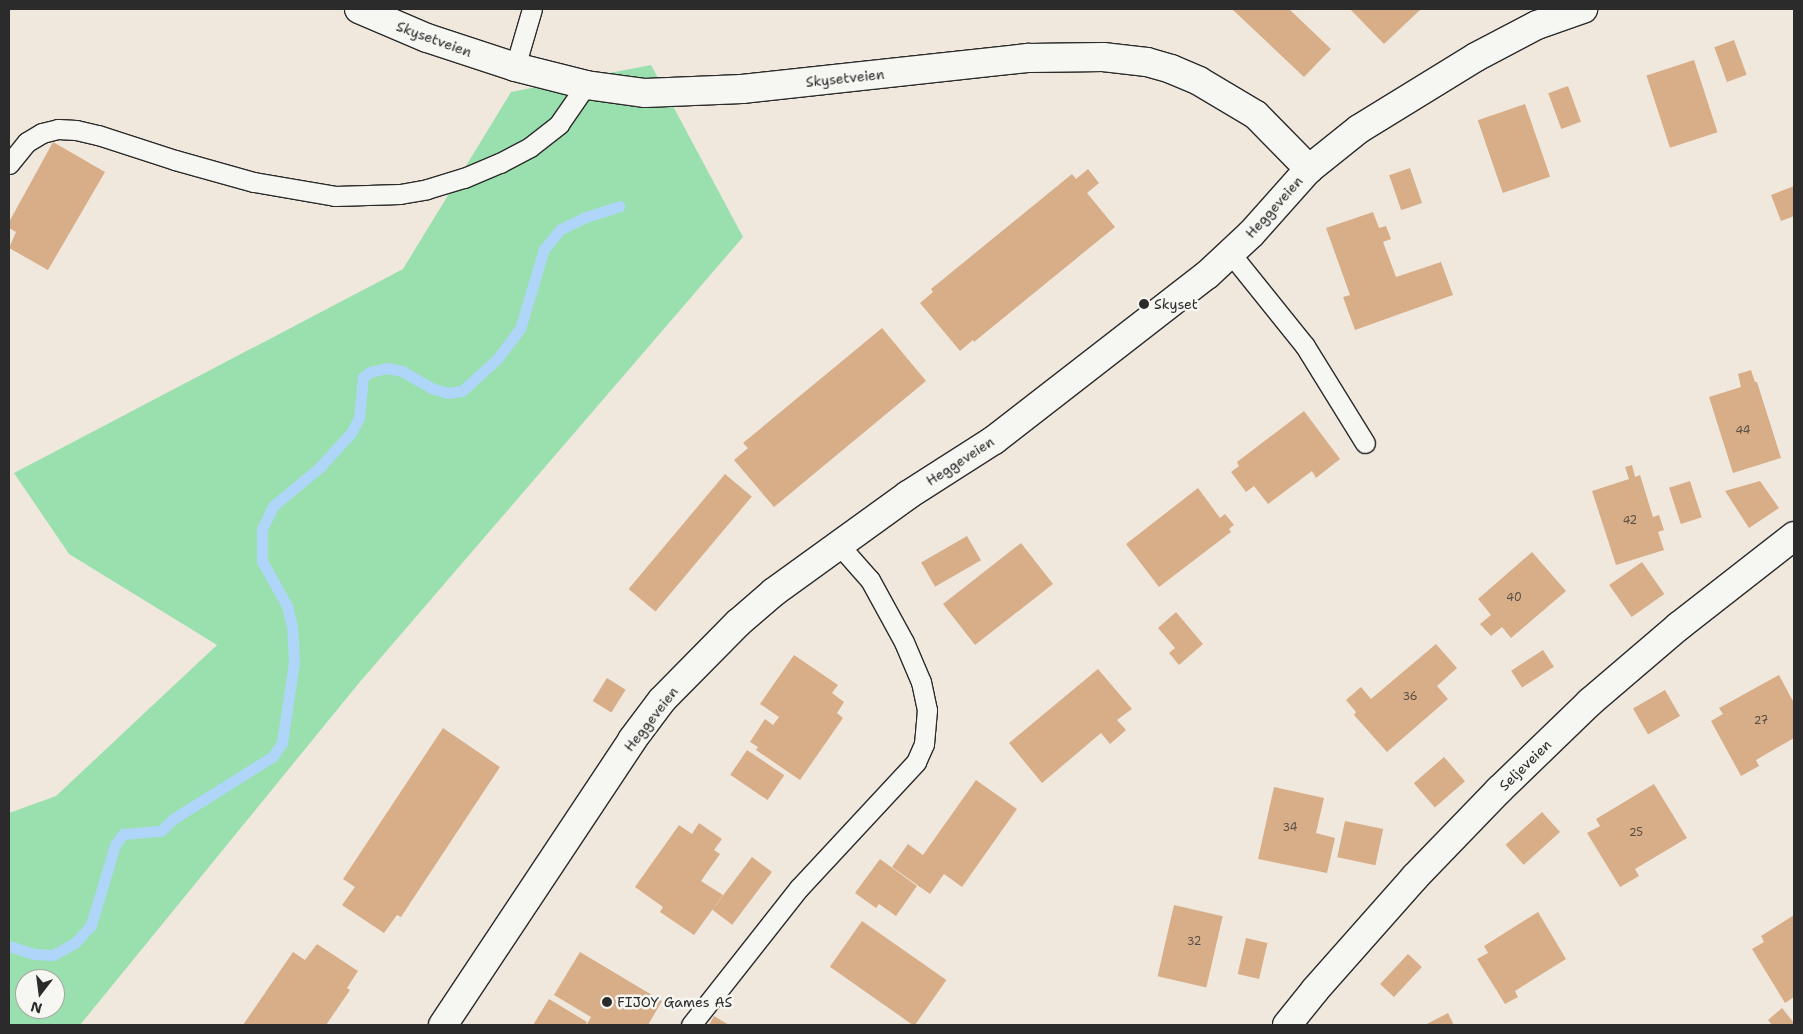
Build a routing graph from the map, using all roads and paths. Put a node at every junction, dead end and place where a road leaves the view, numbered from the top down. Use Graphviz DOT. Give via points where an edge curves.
graph roads {
  1 [pos="359,9"];
  2 [pos="532,9"];
  3 [pos="1571,10"];
  4 [pos="515,67"];
  5 [pos="586,85"];
  6 [pos="9,164"];
  7 [pos="1309,169"];
  8 [pos="1231,254"];
  9 [pos="1365,444"];
  10 [pos="1794,536"];
  11 [pos="838,545"];
  12 [pos="443,1025"];
  13 [pos="691,1025"];
  14 [pos="1287,1025"];
  1 -- 4 [label="street, Skysetveien" via="427,38"];
  2 -- 4 [label="lane"];
  3 -- 7 [label="street, Heggeveien" via="1439,79 1359,129"];
  4 -- 5 [label="street, Skysetveien"];
  5 -- 6 [label="lane" via="559,124 530,147 464,178 400,194 336,196 263,184 76,130 58,129 42,133 28,142"];
  5 -- 7 [label="street, Skysetveien" via="644,93 681,93 1029,58 1103,56 1171,69 1223,93 1256,115"];
  7 -- 8 [label="street, Heggeveien"];
  8 -- 9 [label="lane" via="1305,346"];
  8 -- 11 [label="street, Heggeveien" via="994,440"];
  10 -- 14 [label="street, Seljeveien" via="1590,702 1513,776 1415,877"];
  11 -- 12 [label="street, Heggeveien" via="738,623 662,700"];
  11 -- 13 [label="lane" via="870,580 904,642 921,682 927,710 924,744 916,762 799,888"];
}
